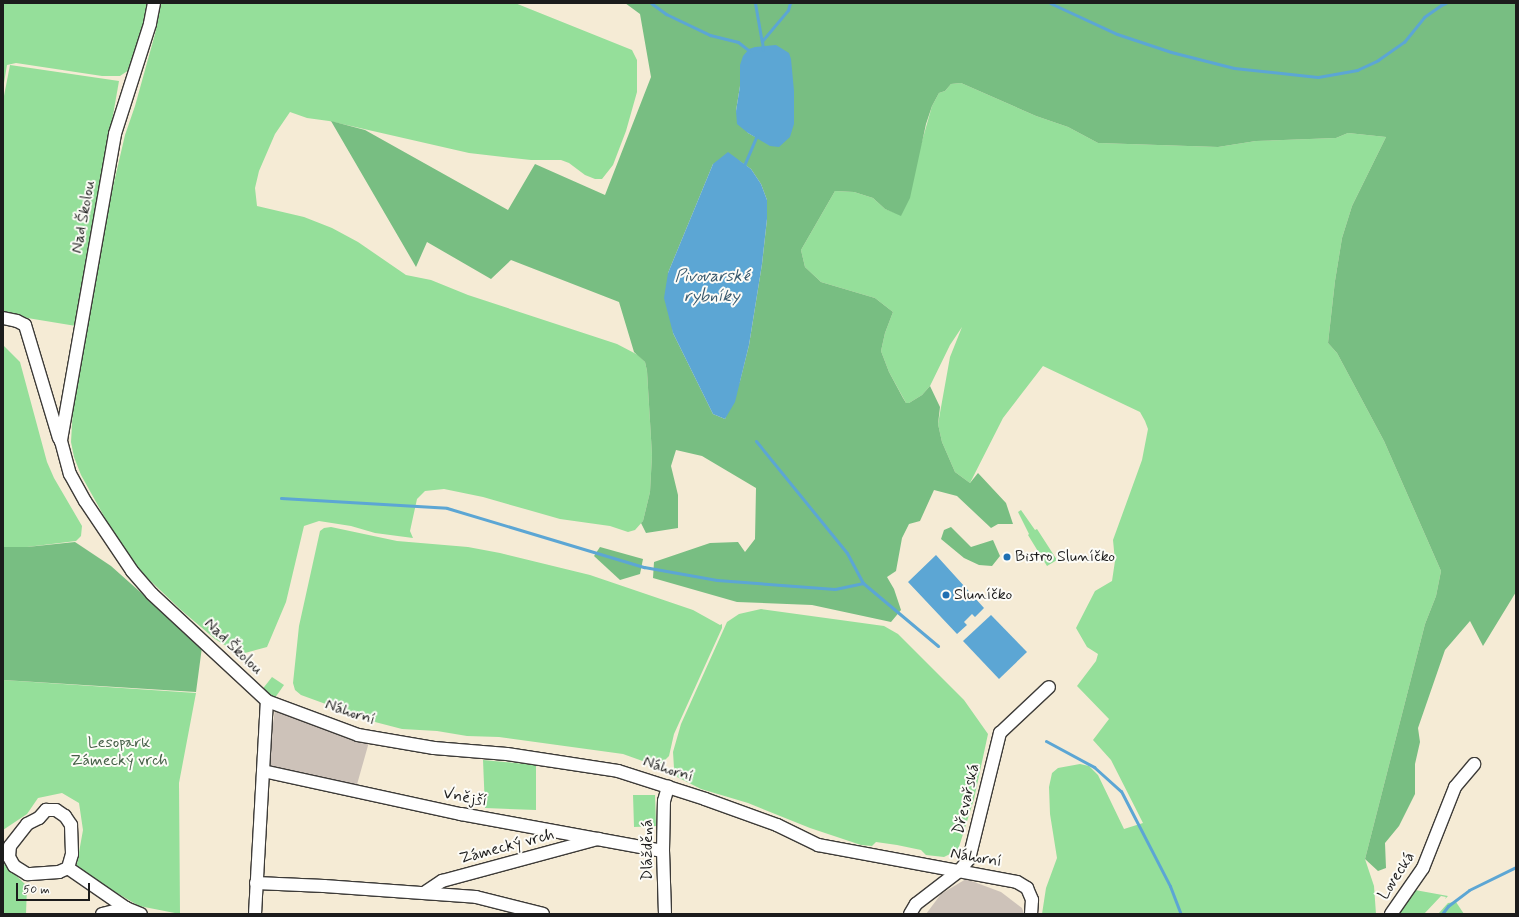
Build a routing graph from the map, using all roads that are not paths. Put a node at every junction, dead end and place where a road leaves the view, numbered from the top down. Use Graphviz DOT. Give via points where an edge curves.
graph roads {
  1 [pos="154,3"];
  2 [pos="3,318"];
  3 [pos="61,441"];
  4 [pos="1049,687"];
  5 [pos="267,701"];
  6 [pos="1474,764"];
  7 [pos="263,771"];
  8 [pos="668,787"];
  9 [pos="601,838"];
  10 [pos="663,851"];
  11 [pos="68,868"];
  12 [pos="959,871"];
  13 [pos="256,883"];
  14 [pos="424,893"];
  15 [pos="126,908"];
  16 [pos="102,914"];
  17 [pos="141,914"];
  18 [pos="255,914"];
  19 [pos="543,914"];
  20 [pos="665,914"];
  21 [pos="910,914"];
  22 [pos="1031,914"];
  23 [pos="1391,914"];
  1 -- 3 [label="street, Nad Školou" via="150,24 115,134"];
  2 -- 3 [label="street, Nad Školou" via="25,326"];
  3 -- 5 [label="street, Nad Školou" via="70,474 132,571 152,594"];
  4 -- 12 [label="street, Dřevařská" via="1000,733 969,859"];
  5 -- 7 [label="street"];
  5 -- 8 [label="street, Náhorní" via="372,738 434,748 507,754 618,771"];
  6 -- 23 [label="street, Lovecká" via="1455,787 1423,868"];
  7 -- 9 [label="street, Vnější" via="460,814"];
  7 -- 13 [label="street"];
  8 -- 10 [label="street, Dlážděná" via="664,801"];
  8 -- 12 [label="street, Náhorní" via="777,825 818,845"];
  9 -- 10 [label="street, Vnější"];
  9 -- 14 [label="street, Zámecký vrch" via="442,881"];
  10 -- 20 [label="street, Dlážděná"];
  11 -- 11 [label="street" via="59,872 27,874 14,866 9,857 10,846 27,824 39,818 46,810 56,810 65,816 71,825 72,854"];
  11 -- 15 [label="street"];
  12 -- 21 [label="street, Dřevařská" via="916,904"];
  12 -- 22 [label="street, Náhorní" via="1017,882 1027,888 1032,900"];
  13 -- 14 [label="street"];
  13 -- 18 [label="street"];
  14 -- 19 [label="street" via="476,897"];
  15 -- 16 [label="street"];
  15 -- 17 [label="street"];
}
